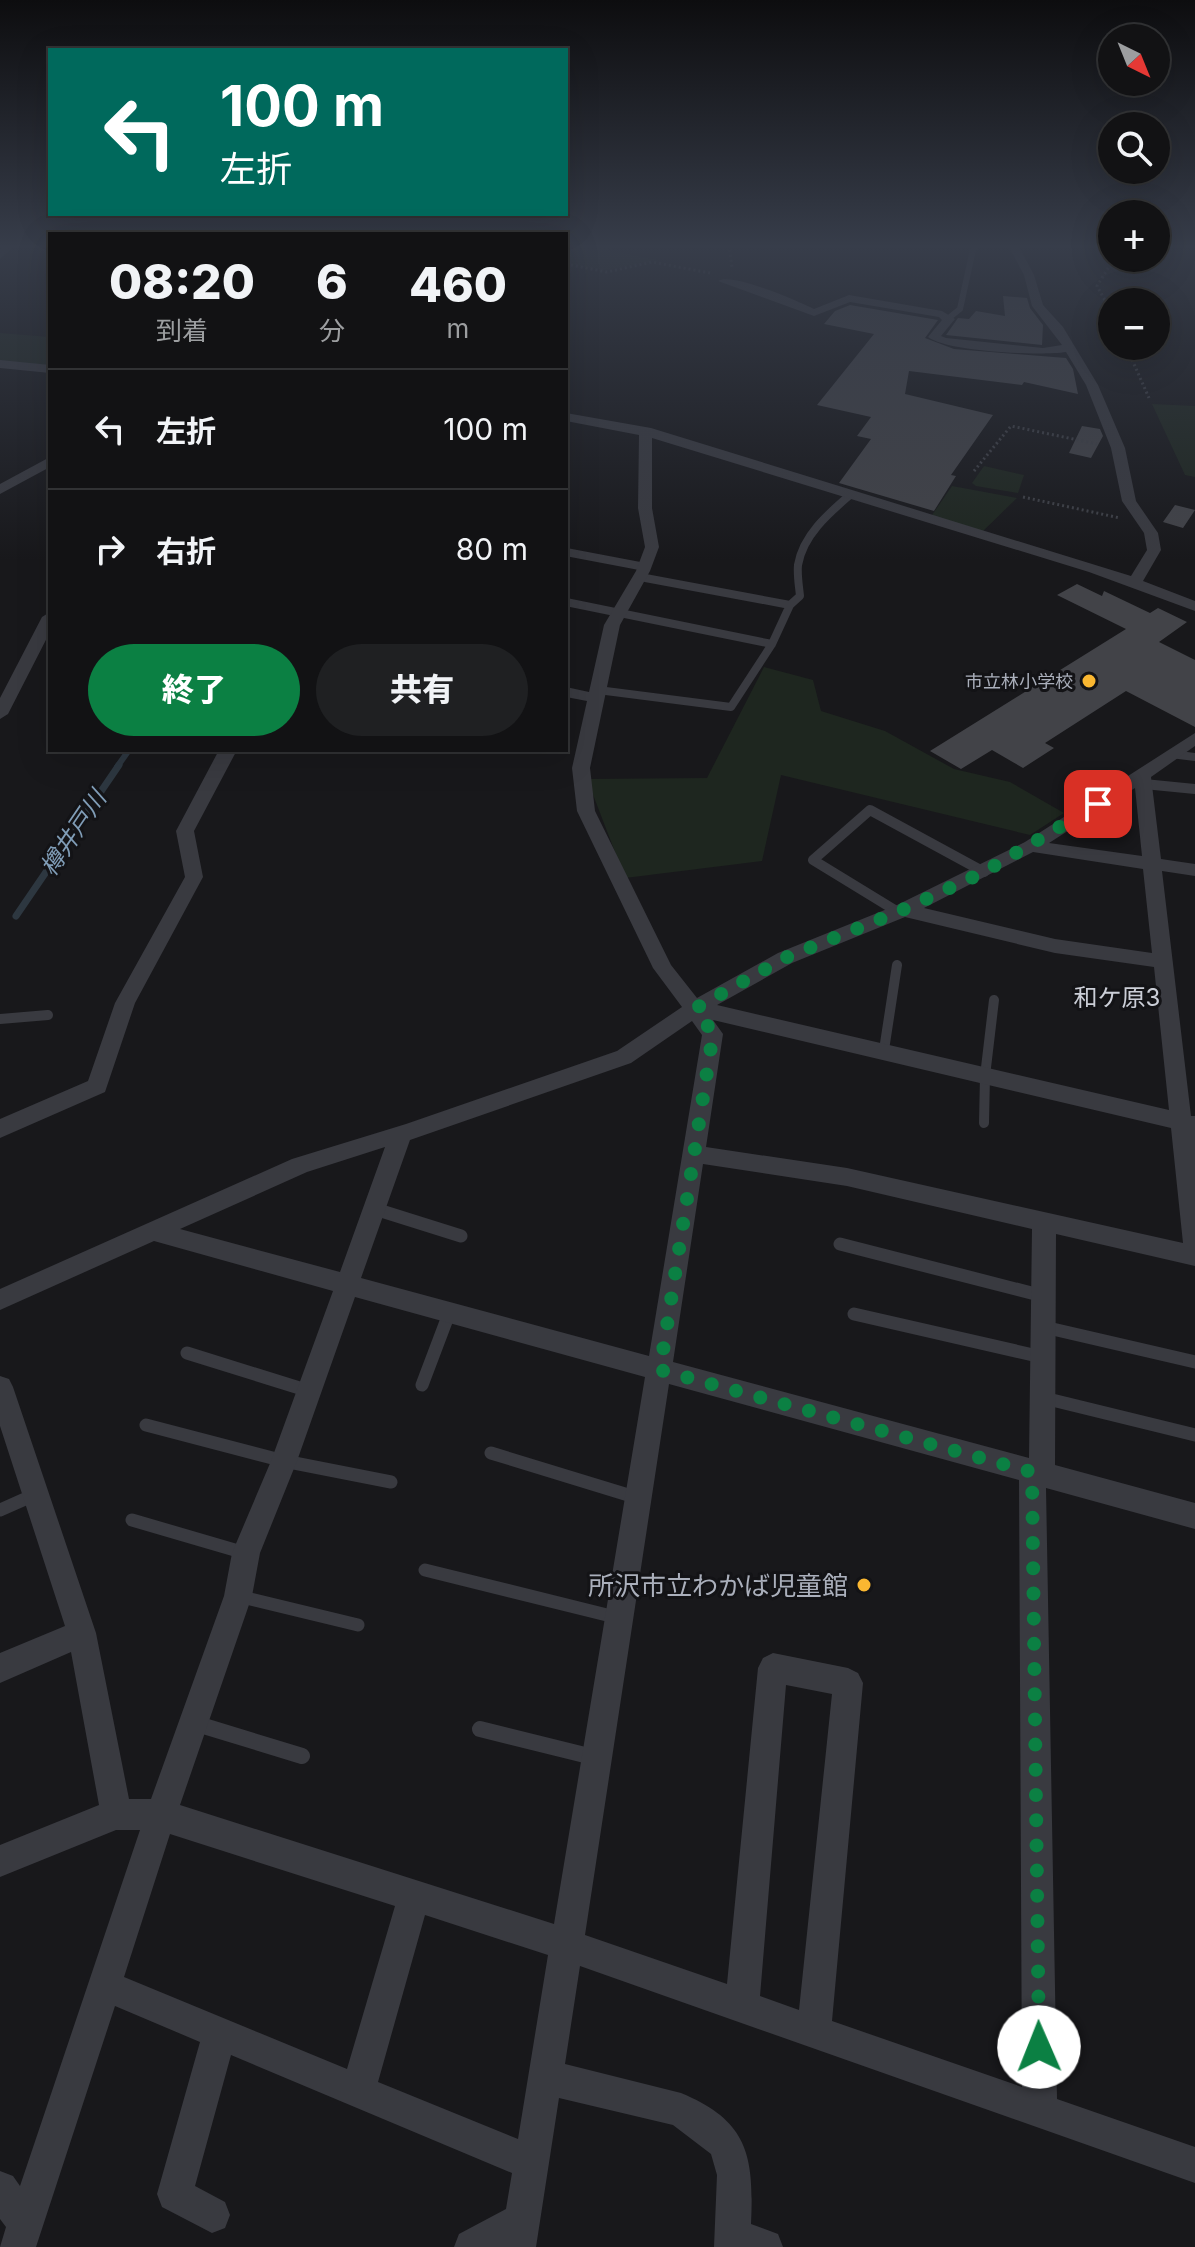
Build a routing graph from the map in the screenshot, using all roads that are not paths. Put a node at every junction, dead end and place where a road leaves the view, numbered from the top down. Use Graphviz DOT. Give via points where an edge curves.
graph roads {
  1 [pos="1016,350"];
  2 [pos="1057,350"];
  3 [pos="1070,350"];
  4 [pos="0,364"];
  5 [pos="48,369"];
  6 [pos="568,417"];
  7 [pos="646,431"];
  8 [pos="48,462"];
  9 [pos="0,490"];
  10 [pos="850,495"];
  11 [pos="568,553"];
  12 [pos="642,572"];
  13 [pos="1135,582"];
  14 [pos="568,602"];
  15 [pos="790,605"];
  16 [pos="1195,606"];
  17 [pos="619,612"];
  18 [pos="48,621"];
  19 [pos="772,644"];
  20 [pos="568,692"];
  21 [pos="597,694"];
  22 [pos="0,714"];
  23 [pos="1195,738"];
  24 [pos="227,752"];
  25 [pos="1171,754"];
  26 [pos="1195,757"];
  27 [pos="1143,780"];
  28 [pos="1195,789"];
  29 [pos="1031,846"];
  30 [pos="1152,864"];
  31 [pos="1195,870"];
  32 [pos="984,872"];
  33 [pos="901,911"];
  34 [pos="1163,961"];
  35 [pos="897,965"];
  36 [pos="994,1000"];
  37 [pos="696,1008"];
  38 [pos="48,1015"];
  39 [pos="0,1019"];
  40 [pos="884,1050"];
  41 [pos="985,1076"];
  42 [pos="984,1123"];
  43 [pos="1188,1124"];
  44 [pos="0,1129"];
  45 [pos="401,1134"];
  46 [pos="694,1154"];
  47 [pos="375,1209"];
  48 [pos="1044,1222"];
  49 [pos="151,1231"];
  50 [pos="461,1236"];
  51 [pos="840,1244"];
  52 [pos="1195,1246"];
  53 [pos="1195,1256"];
  54 [pos="349,1283"];
  55 [pos="1043,1296"];
  56 [pos="0,1300"];
  57 [pos="450,1311"];
  58 [pos="854,1314"];
  59 [pos="1043,1327"];
  60 [pos="187,1353"];
  61 [pos="1043,1357"];
  62 [pos="1195,1362"];
  63 [pos="660,1370"];
  64 [pos="422,1385"];
  65 [pos="0,1387"];
  66 [pos="310,1391"];
  67 [pos="1043,1398"];
  68 [pos="146,1425"];
  69 [pos="1195,1435"];
  70 [pos="491,1453"];
  71 [pos="284,1461"];
  72 [pos="1037,1473"];
  73 [pos="391,1482"];
  74 [pos="34,1495"];
  75 [pos="639,1498"];
  76 [pos="0,1510"];
  77 [pos="1195,1516"];
  78 [pos="132,1520"];
  79 [pos="246,1553"];
  80 [pos="425,1570"];
  81 [pos="238,1596"];
  82 [pos="620,1618"];
  83 [pos="358,1625"];
  84 [pos="82,1633"];
  85 [pos="0,1668"];
  86 [pos="194,1722"];
  87 [pos="480,1729"];
  88 [pos="302,1756"];
  89 [pos="597,1758"];
  90 [pos="116,1814"];
  91 [pos="161,1815"];
  92 [pos="0,1861"];
  93 [pos="414,1896"];
  94 [pos="567,1945"];
  95 [pos="104,1985"];
  96 [pos="742,2006"];
  97 [pos="814,2032"];
  98 [pos="220,2033"];
  99 [pos="546,2077"];
  100 [pos="358,2091"];
  101 [pos="1040,2111"];
  102 [pos="532,2163"];
  103 [pos="1195,2165"];
  104 [pos="0,2189"];
  105 [pos="212,2215"];
  106 [pos="520,2234"];
  107 [pos="22,2235"];
  108 [pos="743,2243"];
  109 [pos="472,2247"];
  1 -- 2 [label="street"];
  3 -- 13 [label="street" via="1092,385 1118,448 1129,501 1151,533 1154,550"];
  4 -- 5 [label="street"];
  6 -- 7 [label="street"];
  7 -- 10 [label="street"];
  7 -- 12 [label="street" via="645,508 652,547"];
  8 -- 9 [label="street"];
  10 -- 13 [label="street"];
  10 -- 15 [label="lane" via="804,545 798,567 800,596"];
  11 -- 12 [label="lane"];
  12 -- 15 [label="lane"];
  12 -- 17 [label="street"];
  13 -- 16 [label="street"];
  14 -- 17 [label="lane"];
  15 -- 19 [label="lane"];
  17 -- 19 [label="lane"];
  17 -- 21 [label="street"];
  18 -- 22 [label="street"];
  19 -- 21 [label="lane" via="731,707"];
  20 -- 21 [label="street"];
  21 -- 37 [label="street" via="581,768 586,811 663,968"];
  23 -- 25 [label="street"];
  24 -- 44 [label="street" via="185,831 194,877 130,986 97,1086"];
  25 -- 26 [label="lane"];
  25 -- 27 [label="street"];
  27 -- 28 [label="lane"];
  27 -- 29 [label="street"];
  27 -- 30 [label="street"];
  29 -- 30 [label="street"];
  29 -- 32 [label="street"];
  30 -- 31 [label="street"];
  30 -- 34 [label="street"];
  32 -- 33 [label="street"];
  32 -- 33 [label="lane" via="870,810 813,860"];
  33 -- 34 [label="street" via="1055,946"];
  33 -- 37 [label="street" via="785,958"];
  34 -- 43 [label="street"];
  35 -- 40 [label="lane"];
  36 -- 41 [label="lane"];
  37 -- 40 [label="street"];
  37 -- 45 [label="street" via="624,1057"];
  37 -- 46 [label="street" via="713,1034"];
  38 -- 39 [label="lane"];
  40 -- 41 [label="street"];
  41 -- 42 [label="lane"];
  41 -- 43 [label="street"];
  43 -- 52 [label="street"];
  45 -- 47 [label="street"];
  45 -- 49 [label="street" via="300,1165"];
  46 -- 48 [label="street" via="847,1177"];
  46 -- 63 [label="street"];
  47 -- 50 [label="lane"];
  47 -- 54 [label="street"];
  48 -- 53 [label="street"];
  48 -- 55 [label="street"];
  49 -- 54 [label="street"];
  49 -- 56 [label="street"];
  51 -- 55 [label="lane"];
  54 -- 57 [label="street"];
  54 -- 66 [label="street"];
  55 -- 59 [label="street"];
  57 -- 63 [label="street"];
  57 -- 64 [label="lane"];
  58 -- 61 [label="lane"];
  59 -- 61 [label="street"];
  59 -- 62 [label="lane"];
  60 -- 66 [label="lane"];
  61 -- 67 [label="street"];
  63 -- 72 [label="street"];
  63 -- 75 [label="street"];
  65 -- 74 [label="street"];
  66 -- 71 [label="street"];
  67 -- 69 [label="lane"];
  67 -- 72 [label="street"];
  68 -- 71 [label="lane"];
  70 -- 75 [label="lane"];
  71 -- 73 [label="lane"];
  71 -- 79 [label="street"];
  72 -- 77 [label="street"];
  72 -- 101 [label="street"];
  74 -- 76 [label="lane"];
  74 -- 84 [label="street"];
  75 -- 82 [label="street"];
  78 -- 79 [label="lane"];
  79 -- 81 [label="street"];
  80 -- 82 [label="lane"];
  81 -- 83 [label="lane"];
  81 -- 86 [label="street"];
  82 -- 89 [label="street"];
  84 -- 85 [label="street"];
  84 -- 90 [label="street"];
  86 -- 88 [label="lane"];
  86 -- 91 [label="street"];
  87 -- 89 [label="lane"];
  89 -- 94 [label="street"];
  90 -- 91 [label="street"];
  90 -- 92 [label="street"];
  91 -- 93 [label="street"];
  91 -- 95 [label="street"];
  93 -- 94 [label="street"];
  93 -- 100 [label="street"];
  94 -- 96 [label="street"];
  94 -- 99 [label="street"];
  95 -- 98 [label="street"];
  95 -- 107 [label="street"];
  96 -- 97 [label="street"];
  96 -- 97 [label="street" via="773,1668 848,1683"];
  97 -- 101 [label="street"];
  98 -- 100 [label="street"];
  98 -- 105 [label="street" via="175,2194"];
  99 -- 102 [label="street"];
  99 -- 108 [label="street" via="681,2110 725,2143 735,2175"];
  100 -- 102 [label="street"];
  101 -- 103 [label="street"];
  102 -- 106 [label="street"];
  104 -- 107 [label="street"];
  106 -- 109 [label="street"];
}
